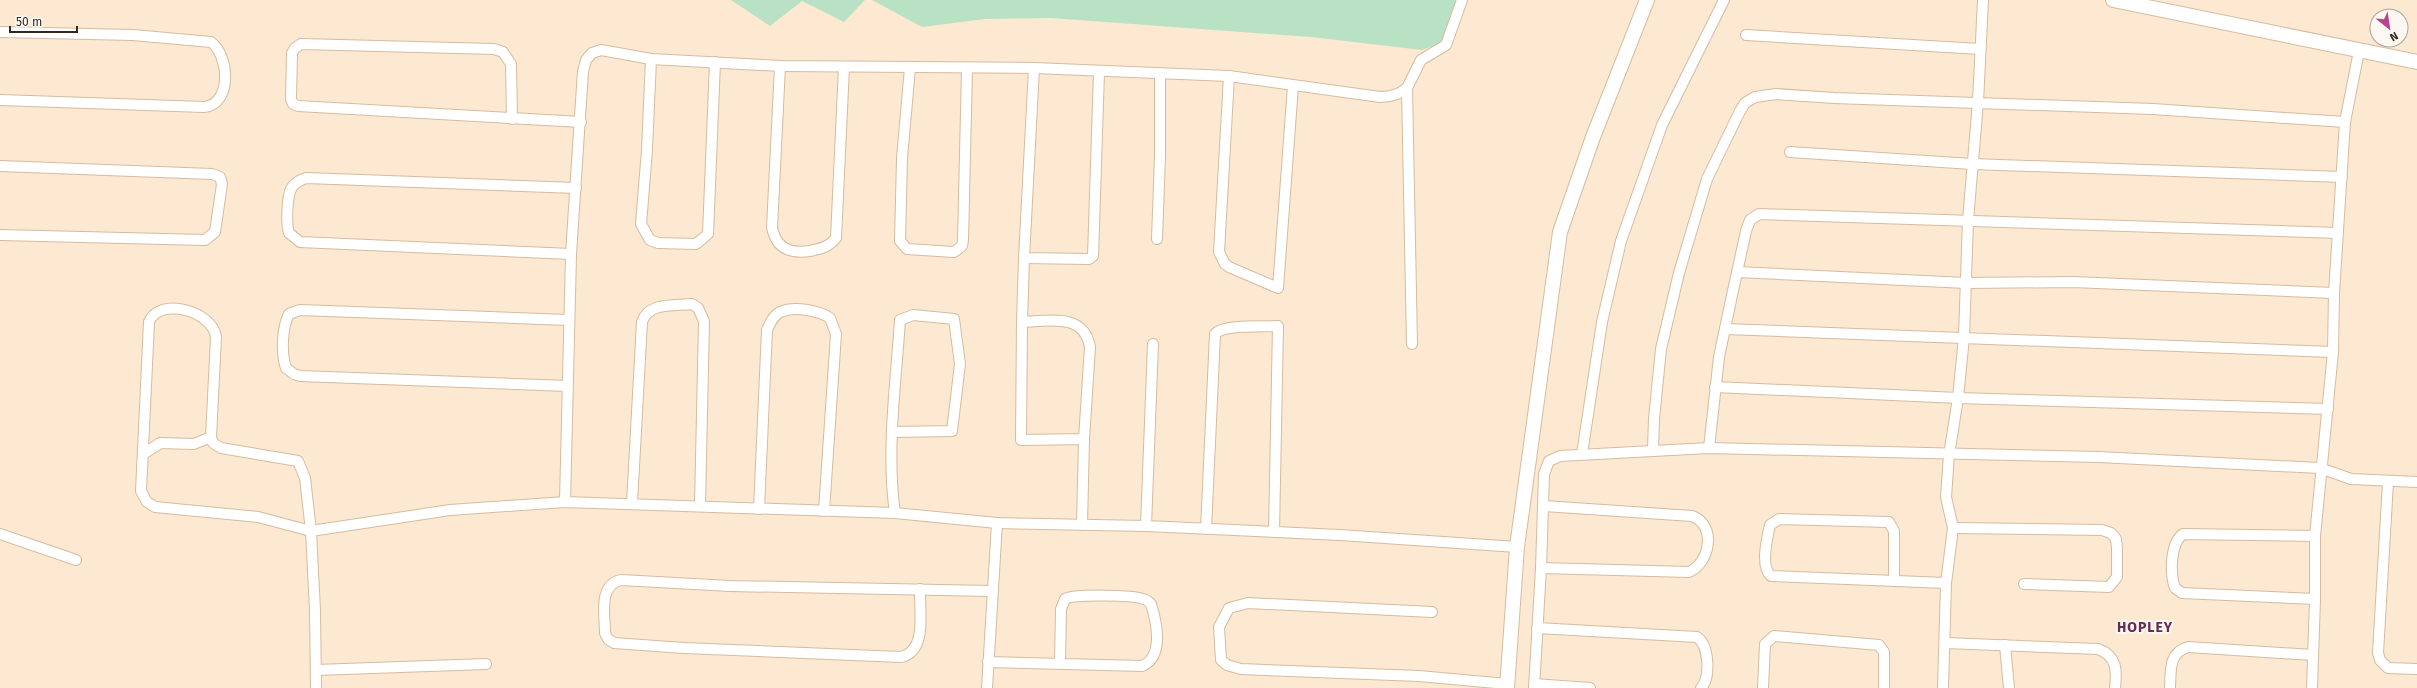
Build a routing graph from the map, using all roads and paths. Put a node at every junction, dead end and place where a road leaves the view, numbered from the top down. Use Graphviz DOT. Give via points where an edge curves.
graph roads {
  1 [pos="1462,0"];
  2 [pos="1647,0"];
  3 [pos="1724,0"];
  4 [pos="1982,0"];
  5 [pos="2114,0"];
  6 [pos="0,32"];
  7 [pos="1746,35"];
  8 [pos="1980,49"];
  9 [pos="2358,51"];
  10 [pos="651,59"];
  11 [pos="715,62"];
  12 [pos="2417,62"];
  13 [pos="780,66"];
  14 [pos="844,67"];
  15 [pos="910,68"];
  16 [pos="1034,68"];
  17 [pos="968,69"];
  18 [pos="1099,72"];
  19 [pos="1160,74"];
  20 [pos="1229,76"];
  21 [pos="1293,86"];
  22 [pos="1407,88"];
  23 [pos="0,100"];
  24 [pos="1978,102"];
  25 [pos="512,118"];
  26 [pos="581,122"];
  27 [pos="2345,122"];
  28 [pos="1790,152"];
  29 [pos="1972,164"];
  30 [pos="0,166"];
  31 [pos="2342,177"];
  32 [pos="576,188"];
  33 [pos="1968,220"];
  34 [pos="2338,233"];
  35 [pos="0,234"];
  36 [pos="1157,239"];
  37 [pos="571,254"];
  38 [pos="1024,258"];
  39 [pos="1737,272"];
  40 [pos="1966,283"];
  41 [pos="2334,293"];
  42 [pos="568,320"];
  43 [pos="1022,322"];
  44 [pos="1725,329"];
  45 [pos="1964,337"];
  46 [pos="1153,344"];
  47 [pos="1412,344"];
  48 [pos="2333,352"];
  49 [pos="567,386"];
  50 [pos="1715,387"];
  51 [pos="1958,398"];
  52 [pos="2328,409"];
  53 [pos="894,432"];
  54 [pos="211,437"];
  55 [pos="1084,439"];
  56 [pos="1709,448"];
  57 [pos="1654,450"];
  58 [pos="144,453"];
  59 [pos="1582,454"];
  60 [pos="1949,455"];
  61 [pos="2320,468"];
  62 [pos="2388,482"];
  63 [pos="2417,482"];
  64 [pos="565,502"];
  65 [pos="632,503"];
  66 [pos="700,505"];
  67 [pos="1544,506"];
  68 [pos="759,509"];
  69 [pos="824,511"];
  70 [pos="895,513"];
  71 [pos="997,523"];
  72 [pos="1082,525"];
  73 [pos="1146,526"];
  74 [pos="1953,528"];
  75 [pos="1206,529"];
  76 [pos="310,531"];
  77 [pos="1274,532"];
  78 [pos="0,534"];
  79 [pos="2314,536"];
  80 [pos="1517,547"];
  81 [pos="76,560"];
  82 [pos="1541,568"];
  83 [pos="1894,580"];
  84 [pos="1946,583"];
  85 [pos="2024,584"];
  86 [pos="920,589"];
  87 [pos="992,591"];
  88 [pos="2315,599"];
  89 [pos="1432,612"];
  90 [pos="1537,628"];
  91 [pos="1945,644"];
  92 [pos="2005,645"];
  93 [pos="2313,655"];
  94 [pos="988,662"];
  95 [pos="486,664"];
  96 [pos="1060,664"];
  97 [pos="2417,669"];
  98 [pos="316,670"];
  99 [pos="1507,686"];
  100 [pos="1534,686"];
  101 [pos="316,688"];
  102 [pos="987,688"];
  103 [pos="1590,688"];
  104 [pos="1701,688"];
  105 [pos="1763,688"];
  106 [pos="1884,688"];
  107 [pos="1943,688"];
  108 [pos="2009,688"];
  109 [pos="2115,688"];
  110 [pos="2170,688"];
  111 [pos="2312,688"];
  1 -- 22 [label="street" via="1446,45 1421,60"];
  2 -- 80 [label="main road" via="1593,137 1560,232"];
  3 -- 59 [label="street" via="1662,125 1622,241 1602,322"];
  4 -- 8 [label="street"];
  5 -- 9 [label="main road"];
  6 -- 23 [label="street" via="133,36 211,42 220,52 225,85 220,100 204,107"];
  7 -- 8 [label="street"];
  8 -- 24 [label="street"];
  9 -- 12 [label="main road"];
  9 -- 27 [label="street"];
  10 -- 11 [label="street"];
  10 -- 11 [label="street" via="641,224 650,240 658,243 696,244 708,234"];
  10 -- 26 [label="street" via="601,50 592,53 586,60 583,71"];
  11 -- 13 [label="street"];
  13 -- 14 [label="street"];
  13 -- 14 [label="street" via="772,228 778,243 783,248 794,251 821,250 833,243 836,238"];
  14 -- 15 [label="street"];
  15 -- 17 [label="street"];
  15 -- 17 [label="street" via="902,158 900,240 907,250 954,252 962,246 963,240"];
  16 -- 17 [label="street"];
  16 -- 18 [label="street"];
  16 -- 38 [label="street"];
  18 -- 19 [label="street"];
  18 -- 38 [label="street" via="1093,256 1089,259"];
  19 -- 20 [label="street"];
  19 -- 36 [label="street"];
  20 -- 21 [label="street"];
  20 -- 21 [label="street" via="1220,252 1229,267 1278,288"];
  21 -- 22 [label="street" via="1380,97 1397,94"];
  22 -- 47 [label="street"];
  24 -- 27 [label="street" via="2153,109"];
  24 -- 29 [label="street"];
  24 -- 57 [label="street" via="1776,94 1754,97 1746,103 1707,179 1690,231 1661,349 1654,419"];
  25 -- 25 [label="street" via="296,106 292,99 292,53 294,48 301,44 494,49 503,52 511,64"];
  25 -- 26 [label="street"];
  26 -- 32 [label="street"];
  27 -- 31 [label="street"];
  28 -- 29 [label="street"];
  29 -- 31 [label="street"];
  29 -- 33 [label="street"];
  30 -- 35 [label="street" via="212,174 220,177 222,184 215,232 205,240"];
  31 -- 34 [label="street"];
  32 -- 37 [label="street"];
  32 -- 37 [label="street" via="306,178 290,190 288,209 289,233 300,242"];
  33 -- 34 [label="street"];
  33 -- 39 [label="street" via="1759,214 1750,220"];
  33 -- 40 [label="street"];
  34 -- 41 [label="street"];
  37 -- 42 [label="street"];
  38 -- 43 [label="street"];
  39 -- 40 [label="street"];
  39 -- 44 [label="street"];
  40 -- 41 [label="street" via="2073,282"];
  40 -- 45 [label="street"];
  41 -- 48 [label="street"];
  42 -- 49 [label="street"];
  42 -- 49 [label="street" via="300,310 289,314 286,319 284,345 286,368 300,376"];
  43 -- 55 [label="street" via="1069,322 1078,325 1088,337 1090,347"];
  43 -- 55 [label="street" via="1021,440"];
  44 -- 45 [label="street"];
  44 -- 50 [label="street"];
  45 -- 48 [label="street"];
  45 -- 51 [label="street"];
  46 -- 73 [label="street"];
  48 -- 52 [label="street"];
  49 -- 64 [label="street"];
  50 -- 51 [label="street"];
  50 -- 56 [label="street"];
  51 -- 52 [label="street"];
  51 -- 60 [label="street"];
  52 -- 61 [label="street"];
  53 -- 53 [label="street" via="900,320 912,315 954,319 960,364 952,431"];
  53 -- 70 [label="street" via="892,492"];
  54 -- 58 [label="street" via="194,444 160,443"];
  54 -- 58 [label="street" via="215,330 199,314 164,308 156,311 149,322"];
  54 -- 76 [label="street" via="213,443 221,448 298,462 305,478"];
  55 -- 72 [label="street"];
  56 -- 57 [label="street"];
  56 -- 60 [label="street"];
  57 -- 59 [label="street"];
  58 -- 76 [label="street" via="141,491 151,505 258,517"];
  59 -- 67 [label="street" via="1560,456 1548,461 1544,474"];
  60 -- 61 [label="street" via="2099,457"];
  60 -- 74 [label="street" via="1946,497"];
  61 -- 62 [label="street" via="2351,479"];
  61 -- 79 [label="street"];
  62 -- 63 [label="street"];
  62 -- 97 [label="street" via="2378,653 2380,660 2388,668"];
  64 -- 65 [label="street"];
  64 -- 76 [label="street" via="450,510"];
  65 -- 66 [label="street"];
  65 -- 66 [label="street" via="642,322 644,316 654,308 692,304 698,308 704,321"];
  66 -- 68 [label="street"];
  67 -- 82 [label="street"];
  67 -- 82 [label="street" via="1692,516 1703,522 1708,537 1704,560 1701,565 1689,572"];
  68 -- 69 [label="street"];
  68 -- 69 [label="street" via="767,330 773,318 779,313 804,311 823,313 830,318 836,334"];
  69 -- 70 [label="street"];
  70 -- 71 [label="street"];
  71 -- 72 [label="street"];
  71 -- 87 [label="street"];
  72 -- 73 [label="street"];
  73 -- 75 [label="street"];
  74 -- 84 [label="street"];
  74 -- 85 [label="street" via="2102,530 2111,533 2116,539 2117,577 2109,587 2102,589"];
  75 -- 77 [label="street"];
  75 -- 77 [label="street" via="1215,334 1221,329 1278,326"];
  76 -- 98 [label="street"];
  77 -- 80 [label="street"];
  78 -- 81 [label="street"];
  79 -- 88 [label="street"];
  79 -- 88 [label="street" via="2183,534 2176,542 2172,578 2175,588 2182,592"];
  80 -- 99 [label="main road"];
  82 -- 90 [label="street"];
  83 -- 83 [label="street" via="1771,576 1766,563 1770,525 1779,519 1889,522 1894,530"];
  83 -- 84 [label="street"];
  84 -- 91 [label="street"];
  86 -- 86 [label="street" via="730,586 621,580 611,584 606,590 605,633 614,643 901,657 911,653 918,644"];
  86 -- 87 [label="street"];
  87 -- 94 [label="street"];
  88 -- 93 [label="street"];
  89 -- 99 [label="street" via="1237,605 1229,608 1220,627 1221,660 1227,665 1241,669 1419,676"];
  90 -- 100 [label="street"];
  90 -- 104 [label="street" via="1697,637 1705,650 1706,679"];
  91 -- 92 [label="street"];
  91 -- 107 [label="street"];
  92 -- 108 [label="street"];
  92 -- 109 [label="street" via="2098,648 2106,652 2115,664"];
  93 -- 110 [label="street" via="2188,647 2181,649 2172,659"];
  93 -- 111 [label="street"];
  94 -- 96 [label="street"];
  94 -- 102 [label="street"];
  95 -- 98 [label="street"];
  96 -- 96 [label="street" via="1132,666 1149,663 1156,652 1151,604 1143,598 1075,596 1065,599 1060,609"];
  98 -- 101 [label="street"];
  100 -- 103 [label="street"];
  105 -- 106 [label="street" via="1765,644 1774,636 1879,645 1884,652"];
}
